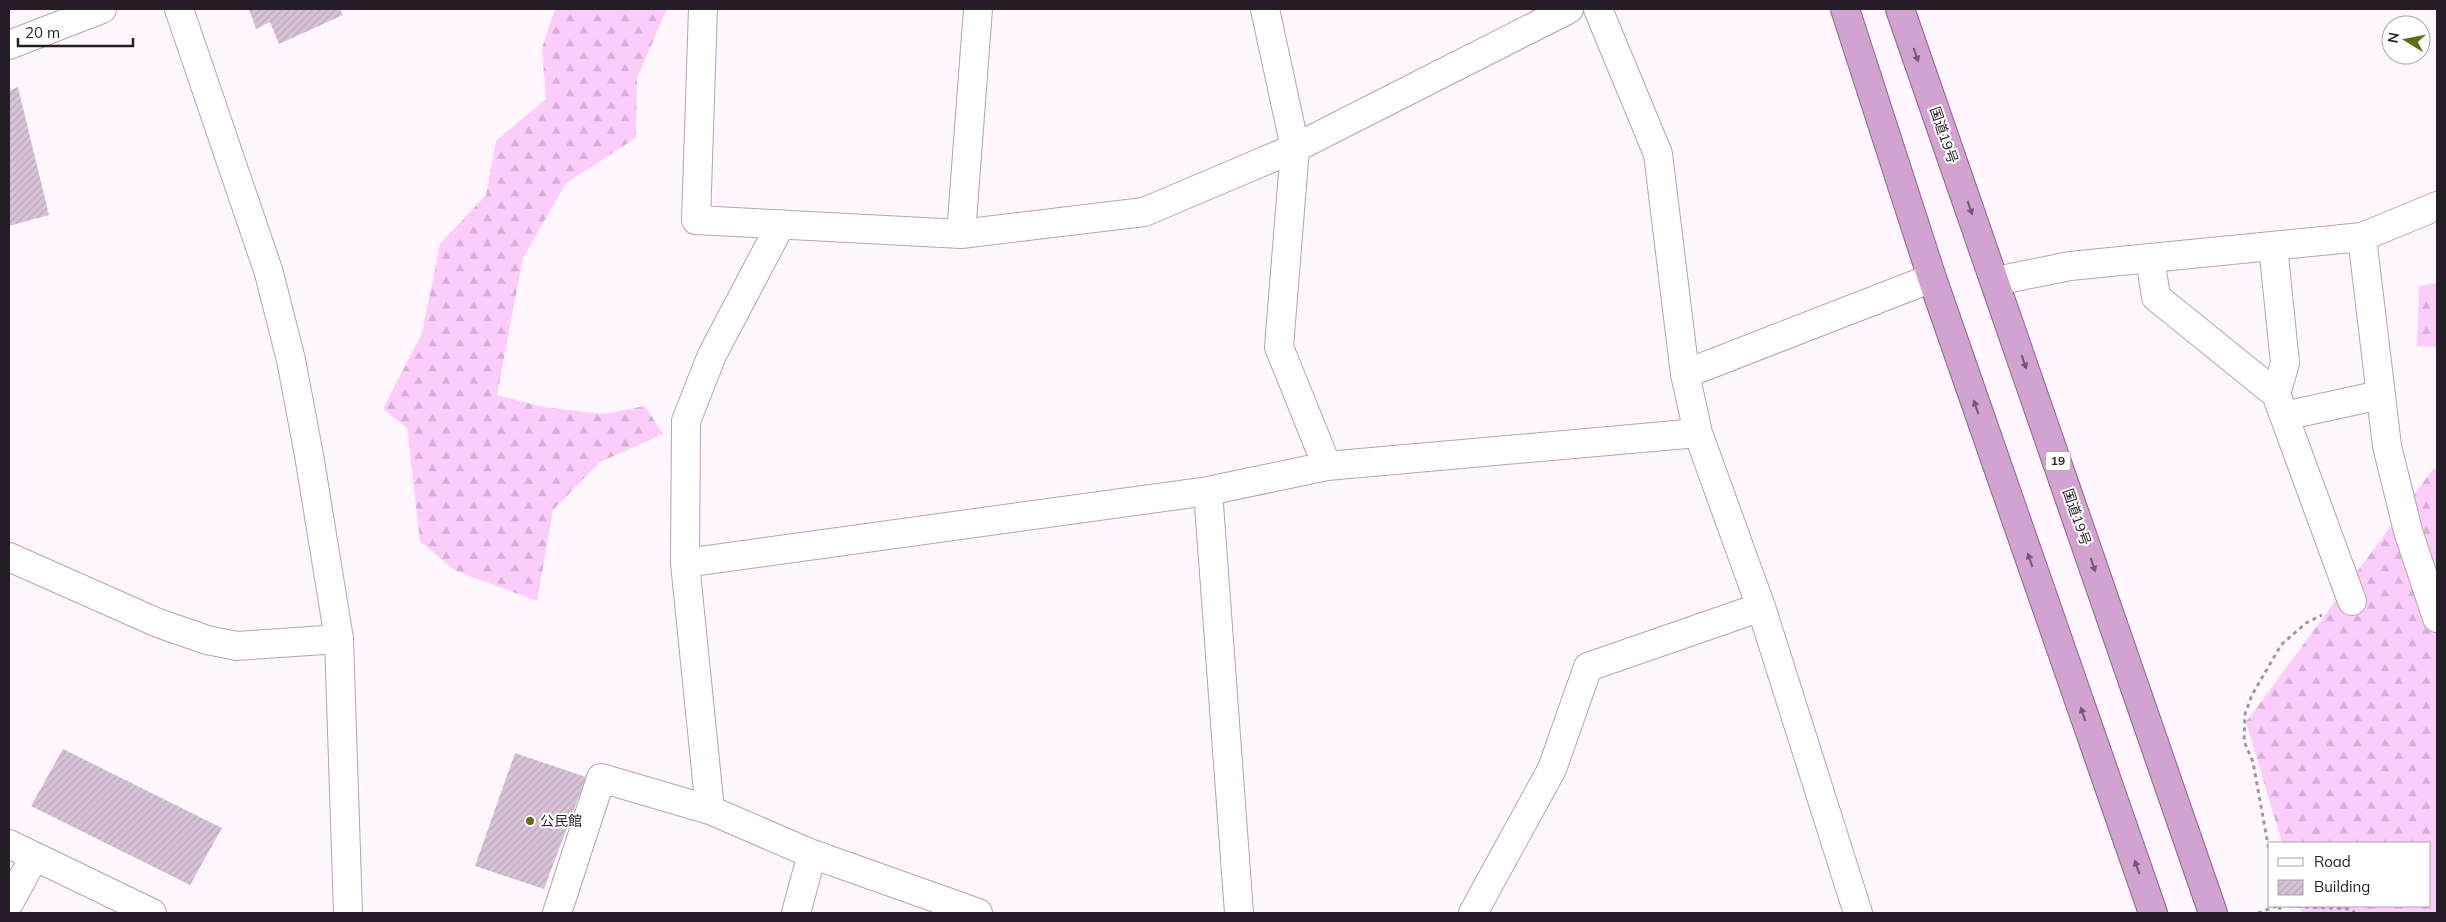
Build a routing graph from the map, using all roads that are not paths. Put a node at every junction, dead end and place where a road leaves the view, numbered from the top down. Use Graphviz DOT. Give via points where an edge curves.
graph roads {
  1 [pos="102,9"];
  2 [pos="179,9"];
  3 [pos="703,9"];
  4 [pos="978,9"];
  5 [pos="1265,9"];
  6 [pos="1569,9"];
  7 [pos="1598,9"];
  8 [pos="1845,9"];
  9 [pos="1900,9"];
  10 [pos="9,45"];
  11 [pos="1295,148"];
  12 [pos="2437,206"];
  13 [pos="781,224"];
  14 [pos="961,234"];
  15 [pos="2362,237"];
  16 [pos="2273,246"];
  17 [pos="2150,258"];
  18 [pos="1932,278"];
  19 [pos="1996,281"];
  20 [pos="1685,374"];
  21 [pos="2380,395"];
  22 [pos="2280,405"];
  23 [pos="1698,433"];
  24 [pos="1327,466"];
  25 [pos="1208,492"];
  26 [pos="9,557"];
  27 [pos="685,563"];
  28 [pos="2352,600"];
  29 [pos="1761,607"];
  30 [pos="2437,618"];
  31 [pos="339,639"];
  32 [pos="710,810"];
  33 [pos="9,844"];
  34 [pos="812,854"];
  35 [pos="34,857"];
  36 [pos="9,903"];
  37 [pos="152,913"];
  38 [pos="348,913"];
  39 [pos="557,913"];
  40 [pos="796,913"];
  41 [pos="978,913"];
  42 [pos="1239,913"];
  43 [pos="1473,913"];
  44 [pos="1858,913"];
  45 [pos="2153,913"];
  46 [pos="2213,913"];
  1 -- 10 [label="street"];
  2 -- 31 [label="street" via="272,282 309,455"];
  3 -- 13 [label="street" via="696,220"];
  4 -- 14 [label="street"];
  5 -- 11 [label="street"];
  6 -- 11 [label="street"];
  7 -- 20 [label="street" via="1658,154"];
  8 -- 18 [label="highway"];
  9 -- 19 [label="highway, 国道19号 / 19, one-way"];
  11 -- 14 [label="street" via="1144,212"];
  11 -- 24 [label="street" via="1278,347"];
  12 -- 15 [label="street"];
  13 -- 14 [label="street"];
  13 -- 27 [label="street" via="712,355 686,421"];
  15 -- 16 [label="street"];
  15 -- 21 [label="street"];
  16 -- 17 [label="street"];
  16 -- 22 [label="street" via="2285,363"];
  17 -- 19 [label="street" via="2070,266"];
  17 -- 22 [label="street" via="2156,297"];
  18 -- 20 [label="street"];
  45 -- 18 [label="highway, one-way"];
  19 -- 46 [label="highway, 国道19号 / 19, one-way"];
  20 -- 23 [label="street"];
  21 -- 22 [label="street"];
  21 -- 30 [label="street" via="2387,446 2408,531"];
  22 -- 28 [label="street"];
  23 -- 24 [label="street"];
  23 -- 29 [label="street"];
  24 -- 25 [label="street"];
  25 -- 27 [label="street"];
  25 -- 42 [label="street"];
  26 -- 31 [label="street" via="158,623 207,640 237,646"];
  27 -- 32 [label="street"];
  29 -- 43 [label="street" via="1588,667 1552,769"];
  29 -- 44 [label="street"];
  31 -- 38 [label="street"];
  32 -- 34 [label="street"];
  32 -- 39 [label="street" via="601,778"];
  33 -- 35 [label="street"];
  34 -- 40 [label="street"];
  34 -- 41 [label="street"];
  35 -- 36 [label="street"];
  35 -- 37 [label="street"];
}
